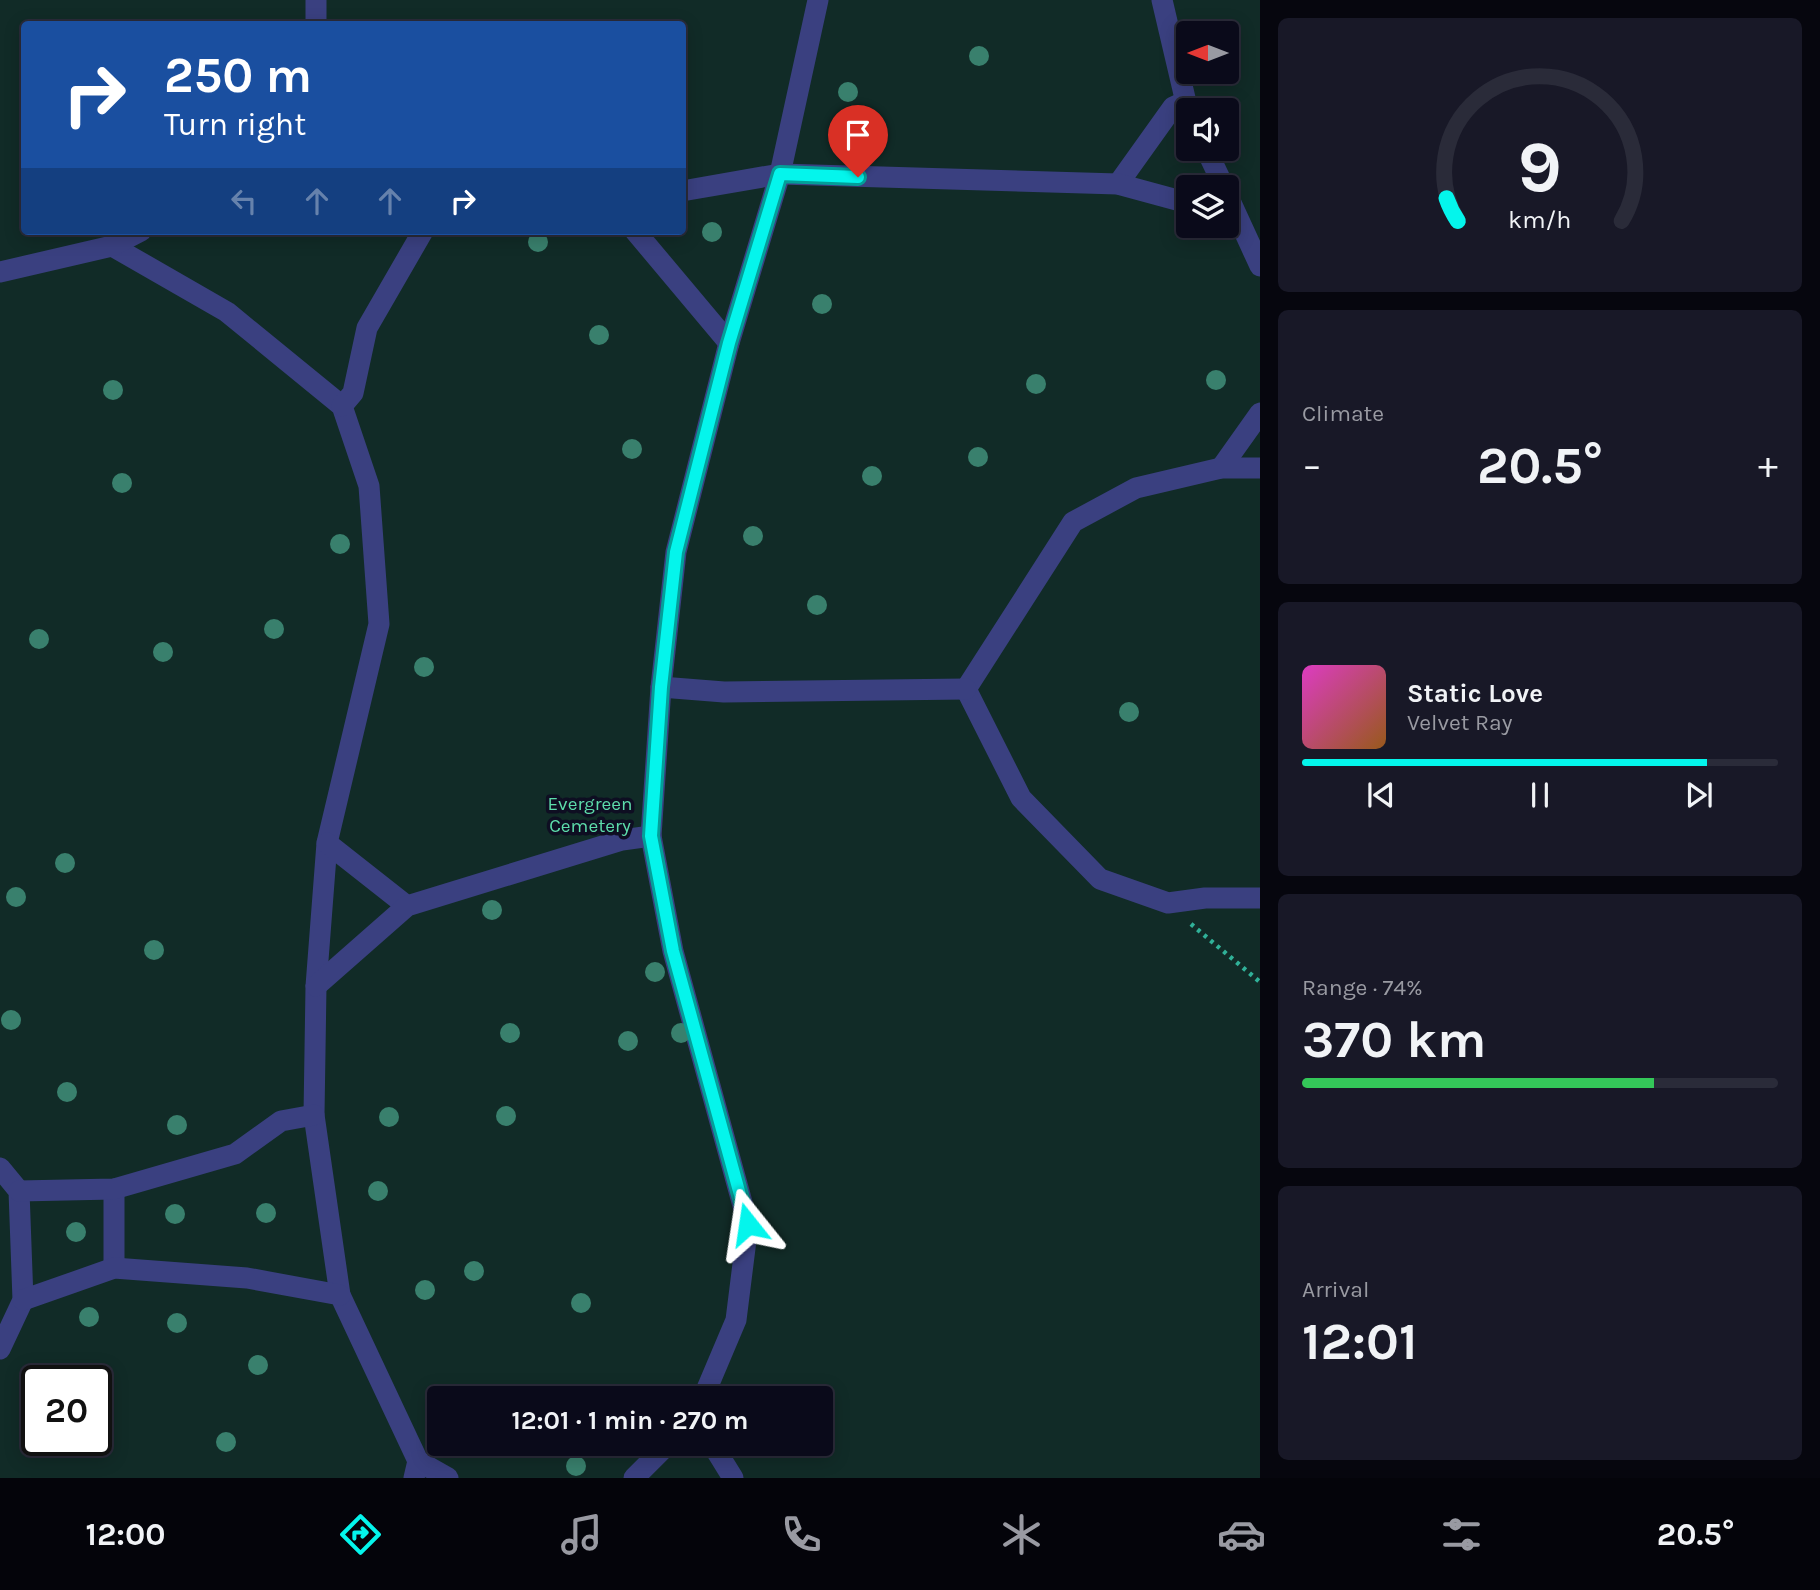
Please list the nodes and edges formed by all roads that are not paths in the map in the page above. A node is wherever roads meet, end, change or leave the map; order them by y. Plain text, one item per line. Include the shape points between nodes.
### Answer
1 (316, 0) edge
2 (818, 0) edge
3 (1162, 0) edge
4 (316, 21) edge
5 (1184, 98) edge
6 (1176, 107) edge
7 (780, 174) junction
8 (1118, 184) junction
9 (686, 190) edge
10 (1176, 200) edge
11 (1239, 222) edge
12 (134, 235) edge
13 (421, 235) edge
14 (638, 235) edge
15 (112, 246) junction
16 (1260, 266) edge
17 (0, 272) edge
18 (729, 343) junction
19 (342, 406) junction
20 (1260, 413) edge
21 (1221, 468) junction
22 (1260, 468) edge
23 (661, 687) junction
24 (967, 689) junction
25 (651, 836) junction
26 (327, 843) junction
27 (1260, 898) edge
28 (407, 906) junction
29 (316, 986) junction
30 (314, 1115) junction
31 (0, 1168) edge
32 (114, 1189) junction
33 (19, 1191) junction
34 (114, 1268) junction
35 (340, 1295) junction
36 (23, 1300) junction
37 (0, 1349) edge
38 (708, 1386) edge
39 (656, 1456) edge
40 (719, 1456) edge
41 (416, 1470) edge
42 (447, 1478) edge
43 (634, 1478) edge
44 (733, 1478) edge

1 - 4 lane
2 - 7 lane
3 - 5 lane
6 - 8 lane
7 - 8 lane
7 - 9 lane
7 - 18 lane
8 - 10 lane
11 - 16 lane
12 - 15 lane
13 - 19 lane via 367,328 353,393
14 - 18 lane
15 - 17 lane
15 - 19 lane via 227,313
18 - 23 lane via 676,552
19 - 26 lane via 369,486 379,624
20 - 21 lane
21 - 22 lane
21 - 24 lane via 1136,488 1073,522
23 - 24 lane via 724,692
23 - 25 lane
24 - 27 lane via 1021,798 1100,879 1168,903
25 - 28 lane via 622,840
25 - 38 lane via 673,951 748,1224 736,1320
26 - 28 lane
26 - 29 lane
28 - 29 lane
29 - 30 lane
30 - 32 lane via 281,1121 235,1154
30 - 35 lane
31 - 33 lane
32 - 33 lane
32 - 34 lane
33 - 36 lane
34 - 35 lane via 247,1278
34 - 36 lane
35 - 41 lane
36 - 37 lane
39 - 43 lane
40 - 44 lane
41 - 42 lane

